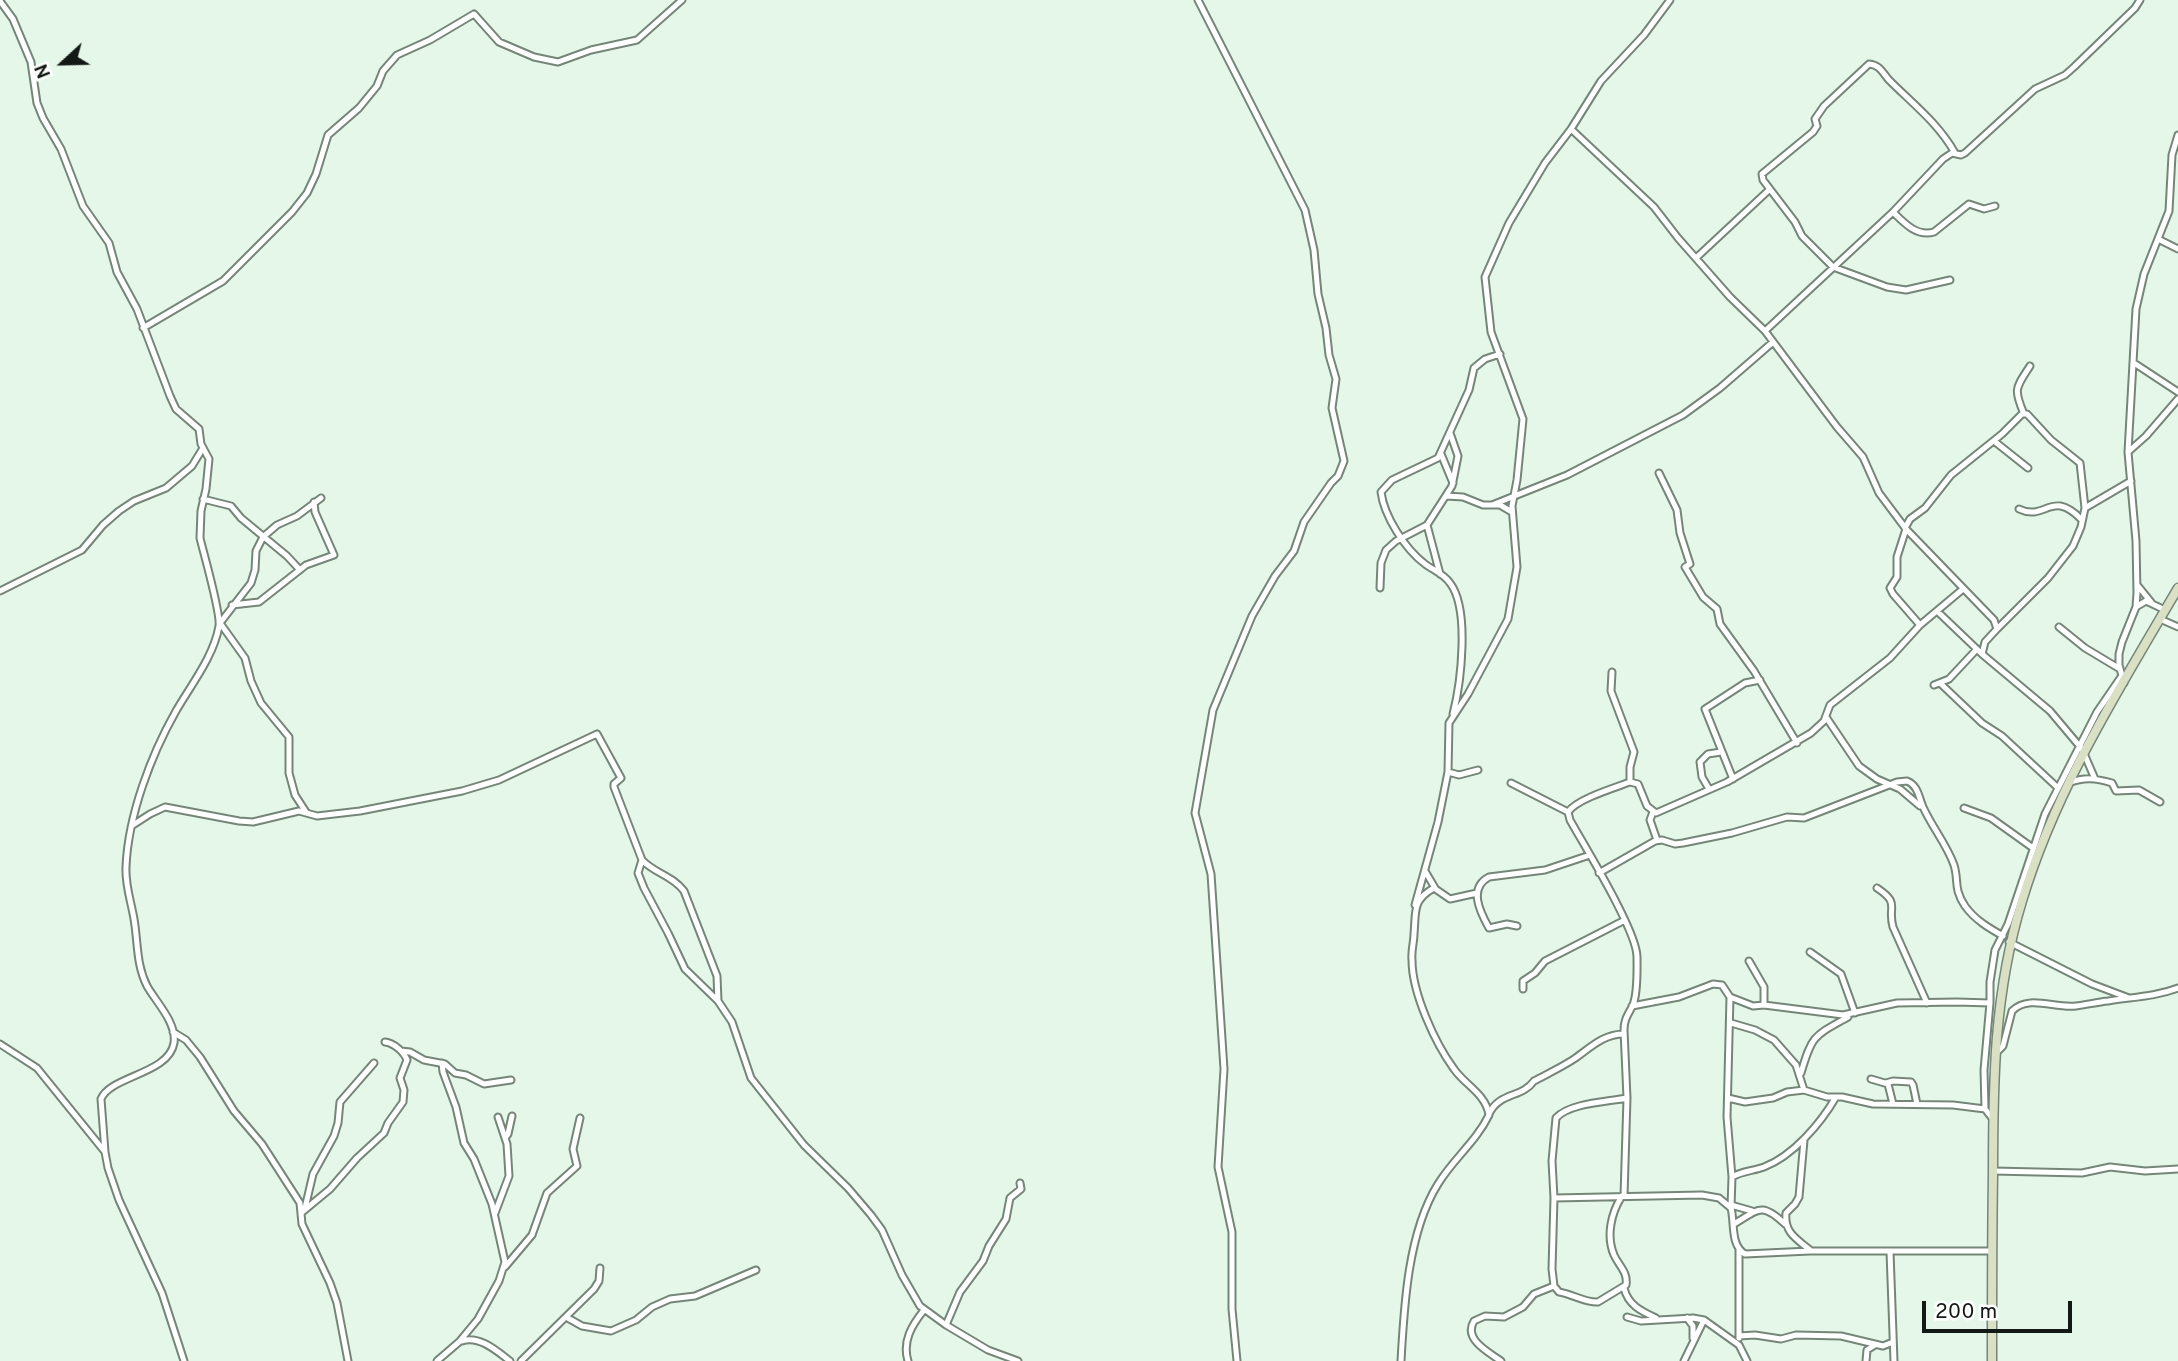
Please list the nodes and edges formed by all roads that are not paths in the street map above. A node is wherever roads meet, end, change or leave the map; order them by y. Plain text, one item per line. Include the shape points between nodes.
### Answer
1 (682, 0) edge
2 (1198, 0) edge
3 (1670, 0) edge
4 (2140, 0) edge
5 (0, 1) edge
6 (1571, 129) junction
7 (2178, 135) edge
8 (1955, 153) junction
9 (2175, 166) edge
10 (1770, 189) junction
11 (1996, 206) dead end
12 (1893, 212) junction
13 (2158, 239) junction
14 (2178, 249) edge
15 (1696, 257) junction
16 (1833, 267) junction
17 (1950, 280) dead end
18 (142, 328) junction
19 (1765, 331) junction
20 (1773, 342) junction
21 (1500, 354) junction
22 (2134, 363) junction
23 (2030, 366) dead end
24 (2178, 392) edge
25 (2178, 399) edge
26 (2024, 414) junction
27 (1450, 433) junction
28 (1994, 440) junction
29 (203, 448) junction
30 (2128, 452) junction
31 (1441, 454) junction
32 (2028, 468) dead end
33 (1659, 473) dead end
34 (2131, 481) junction
35 (1453, 482) junction
36 (1446, 496) junction
37 (1514, 496) junction
38 (321, 498) dead end
39 (203, 499) junction
40 (314, 502) junction
41 (1492, 505) junction
42 (2085, 508) junction
43 (2020, 509) dead end
44 (1512, 512) junction
45 (2082, 520) junction
46 (1427, 525) junction
47 (1906, 529) junction
48 (263, 537) junction
49 (1402, 537) junction
50 (1902, 541) junction
51 (1918, 543) junction
52 (300, 570) junction
53 (1440, 574) junction
54 (2137, 583) junction
55 (1380, 587) dead end
56 (2178, 588) edge
57 (1963, 589) junction
58 (0, 591) edge
59 (2151, 602) junction
60 (232, 605) junction
61 (2136, 607) junction
62 (1937, 611) junction
63 (2162, 615) junction
64 (220, 623) junction
65 (1920, 625) junction
66 (2059, 627) dead end
67 (2178, 627) edge
68 (1997, 629) junction
69 (1979, 652) junction
70 (2120, 670) junction
71 (1612, 672) dead end
72 (1760, 680) junction
73 (2122, 680) junction
74 (1941, 684) junction
75 (1934, 685) dead end
76 (1453, 714) junction
77 (1826, 717) junction
78 (1797, 743) junction
79 (2082, 750) junction
80 (1721, 752) junction
81 (1478, 770) dead end
82 (1448, 772) junction
83 (1732, 779) junction
84 (2095, 779) junction
85 (1630, 782) junction
86 (1511, 783) dead end
87 (2068, 783) junction
88 (1892, 784) junction
89 (2057, 787) junction
90 (1709, 789) junction
91 (295, 795) junction
92 (2160, 802) dead end
93 (1964, 808) dead end
94 (1924, 810) junction
95 (1568, 812) junction
96 (1653, 812) junction
97 (290, 813) junction
98 (306, 813) junction
99 (133, 825) junction
100 (1657, 841) junction
101 (2033, 848) junction
102 (1590, 855) junction
103 (642, 860) junction
104 (1425, 871) junction
105 (1599, 873) junction
106 (1436, 888) junction
107 (1877, 888) dead end
108 (1477, 893) junction
109 (1415, 905) junction
110 (1625, 920) junction
111 (1517, 926) dead end
112 (2003, 938) junction
113 (2012, 943) junction
114 (1810, 953) dead end
115 (1749, 961) dead end
116 (2178, 988) edge
117 (1523, 989) dead end
118 (1730, 997) junction
119 (2132, 999) junction
120 (718, 1001) junction
121 (1927, 1003) junction
122 (1976, 1003) junction
123 (1990, 1003) junction
124 (1764, 1005) junction
125 (1632, 1006) junction
126 (1854, 1013) junction
127 (1989, 1016) junction
128 (1731, 1023) junction
129 (173, 1032) junction
130 (1624, 1034) junction
131 (385, 1042) dead end
132 (0, 1044) edge
133 (401, 1051) junction
134 (1995, 1054) junction
135 (374, 1063) dead end
136 (442, 1063) junction
137 (1800, 1074) junction
138 (1871, 1079) dead end
139 (511, 1080) dead end
140 (1886, 1083) junction
141 (1804, 1090) junction
142 (1836, 1097) junction
143 (1627, 1098) junction
144 (1728, 1098) junction
145 (1893, 1104) junction
146 (1917, 1105) junction
147 (1985, 1109) junction
148 (1489, 1115) junction
149 (512, 1116) dead end
150 (498, 1117) dead end
151 (580, 1118) dead end
152 (1992, 1118) junction
153 (505, 1138) junction
154 (1804, 1140) junction
155 (105, 1152) junction
156 (2178, 1168) edge
157 (1993, 1171) junction
158 (1732, 1177) junction
159 (1020, 1183) dead end
160 (1623, 1196) junction
161 (1602, 1197) junction
162 (1554, 1198) junction
163 (1731, 1206) junction
164 (303, 1210) junction
165 (1613, 1210) junction
166 (1752, 1211) junction
167 (494, 1216) junction
168 (1734, 1224) junction
169 (1785, 1224) junction
170 (1739, 1250) junction
171 (1810, 1251) junction
172 (1992, 1251) junction
173 (1890, 1252) junction
174 (505, 1267) junction
175 (600, 1268) dead end
176 (756, 1270) dead end
177 (1554, 1286) junction
178 (1625, 1288) junction
179 (924, 1310) junction
180 (566, 1317) junction
181 (1627, 1317) dead end
182 (1687, 1318) junction
183 (1658, 1319) junction
184 (1704, 1320) junction
185 (946, 1325) junction
186 (1739, 1336) junction
187 (1693, 1341) junction
188 (459, 1342) junction
189 (1893, 1342) junction
190 (1739, 1345) junction
191 (1875, 1345) junction
192 (184, 1361) edge
193 (348, 1361) edge
194 (437, 1361) edge
195 (510, 1361) edge
196 (521, 1361) edge
197 (908, 1361) edge
198 (1018, 1361) edge
199 (1237, 1361) edge
200 (1401, 1361) edge
201 (1501, 1361) edge
202 (1684, 1361) edge
203 (1747, 1361) edge
204 (1866, 1361) edge
205 (1894, 1361) edge
206 (1992, 1361) edge

1 - 18 street via 637,40 558,62 499,42 474,14 397,55 359,108 328,135 316,174 292,212 223,281
2 - 199 street via 1305,210 1336,379 1332,408 1344,461 1252,616 1213,710 1195,813 1211,874 1224,1069 1218,1167 1232,1232
3 - 6 street via 1601,81
4 - 8 street via 2065,75 2037,87 1965,153
5 - 18 street via 31,62 43,118 61,149 83,206 110,243 117,272
6 - 15 street via 1654,207
6 - 21 street via 1522,198 1485,277 1490,327
7 - 9 street
8 - 10 street via 1935,124 1881,68 1868,64 1815,118 1813,132 1763,173
8 - 12 street via 1939,162
9 - 13 street via 2169,211
10 - 15 street
10 - 16 street via 1801,236
11 - 12 street via 1984,209 1969,204 1928,233 1907,226
12 - 16 street
13 - 14 street
13 - 22 street via 2136,309
15 - 19 street
16 - 17 street via 1906,290
16 - 19 street
18 - 29 street via 176,409 198,427
19 - 20 street
20 - 37 street via 1683,415 1599,460
20 - 47 street via 1863,457 1879,493
21 - 27 street via 1474,368
21 - 37 street via 1523,419
22 - 24 street
22 - 30 street
23 - 26 street via 2017,389
25 - 30 street
26 - 28 street
26 - 42 street via 2080,463
27 - 31 street
27 - 35 street via 1458,456
28 - 32 street
28 - 47 street via 1951,475
29 - 39 street via 209,459
29 - 58 street via 192,466 166,488 119,510 82,550
30 - 34 street
31 - 35 street
31 - 49 street via 1392,480 1381,492 1385,512
33 - 72 street via 1677,510 1690,564 1685,567
34 - 42 street
34 - 54 street
35 - 36 street
36 - 41 street
36 - 46 street
37 - 41 street
37 - 44 street
38 - 40 street
39 - 48 street via 231,506
39 - 64 street via 200,538
40 - 48 street
40 - 52 street via 334,553
41 - 44 street
42 - 45 street
43 - 45 street via 2032,513 2060,505
44 - 76 street via 1517,568 1508,619
45 - 68 street via 2068,554
46 - 49 street
46 - 53 street
47 - 50 street
47 - 51 street
48 - 52 street
48 - 60 street via 251,583
49 - 53 street
49 - 55 street via 1383,556
50 - 51 street
50 - 65 street via 1891,590
51 - 57 street
52 - 60 street via 259,602
53 - 76 street via 1458,597 1462,634
54 - 59 street
54 - 61 street
56 - 63 main road
57 - 62 street
57 - 68 street via 1994,620
59 - 61 street
59 - 63 street
60 - 64 street
61 - 70 street via 2122,642
62 - 65 street
62 - 69 street
63 - 67 street
63 - 73 main road
64 - 91 street via 245,658 261,703 289,737 288,767
64 - 99 street via 211,649 148,767
65 - 77 street via 1890,658 1830,705
66 - 70 street
68 - 69 street
69 - 74 street
69 - 79 street via 2050,711
70 - 73 street
71 - 85 street via 1611,691 1634,752
72 - 78 street
72 - 80 street via 1745,683 1706,708
73 - 79 main road
74 - 75 street
74 - 89 street
76 - 82 street
77 - 78 street
77 - 88 street via 1859,766
78 - 83 street
79 - 84 street
79 - 87 main road
79 - 89 street
80 - 83 street
80 - 90 street via 1707,754 1700,762
81 - 82 street
82 - 104 street
83 - 90 street
84 - 87 street
84 - 92 street via 2112,783 2116,791 2139,790
85 - 95 street
85 - 96 street via 1638,784
86 - 95 street
87 - 113 main road via 2035,863
88 - 94 street
88 - 94 street via 1912,783
88 - 100 street via 1804,818 1787,817 1683,843
89 - 101 street
90 - 96 street
91 - 97 street
91 - 98 street
93 - 101 street via 1992,818
94 - 112 street via 1952,861 1966,908
95 - 102 street
96 - 100 street via 1650,820
97 - 98 street
97 - 99 street via 239,821 165,807
98 - 103 street via 360,811 481,786 597,734 621,778 614,787
99 - 129 street via 126,881 138,958
100 - 105 street
101 - 112 street
102 - 105 street
102 - 108 street via 1545,870 1489,877 1478,885
103 - 120 street via 639,878 679,960
103 - 120 street via 684,891 717,976
104 - 106 street
104 - 109 street
105 - 110 street
106 - 108 street via 1450,899
106 - 109 street
107 - 121 street via 1891,899 1893,927
108 - 111 street via 1489,928
109 - 148 street via 1411,961 1418,994 1446,1056 1486,1103
110 - 117 street via 1545,961 1523,981
110 - 125 street via 1637,951
112 - 113 street
112 - 123 street via 1995,950
113 - 119 street via 2092,985
113 - 134 main road
114 - 126 street via 1841,974
115 - 124 street via 1764,987
116 - 119 street
118 - 124 street
118 - 125 street via 1722,985 1713,984 1679,997
118 - 128 street
119 - 134 street via 2072,1006 2023,1004 2012,1012 2003,1046
120 - 179 street via 736,1030 751,1078 804,1145 871,1215
121 - 122 street
121 - 126 street via 1888,1004
122 - 123 street
122 - 127 street
123 - 127 street
124 - 126 street via 1827,1015
125 - 130 street via 1624,1021
126 - 137 street via 1814,1038
127 - 147 street
128 - 137 street via 1774,1040
128 - 144 street
129 - 155 street via 173,1047 164,1058 102,1096
129 - 164 street via 200,1057
130 - 143 street
130 - 148 street via 1607,1037 1530,1087 1494,1104
131 - 133 street
132 - 155 street via 37,1068
133 - 136 street
133 - 164 street via 407,1060 400,1078 404,1096 384,1133
134 - 152 main road
135 - 164 street via 340,1102 334,1136 313,1174
136 - 139 street via 484,1084
136 - 167 street via 460,1133
137 - 141 street
138 - 140 street
140 - 145 street
140 - 146 street via 1911,1082
141 - 142 street
141 - 144 street via 1745,1102
142 - 145 street
142 - 154 street
143 - 160 street
143 - 162 street via 1563,1110 1556,1118
144 - 158 street
145 - 146 street
146 - 147 street
147 - 152 street
148 - 200 street via 1439,1182 1427,1209 1406,1297
149 - 153 street
150 - 153 street
151 - 174 street via 573,1149 577,1166 547,1193 532,1235
152 - 157 main road
153 - 167 street via 508,1183
154 - 158 street via 1770,1164
154 - 169 street via 1799,1197 1786,1213
155 - 192 street via 119,1200 162,1293
156 - 157 street
157 - 172 main road
158 - 163 street
159 - 185 street via 1021,1189 1010,1198 1004,1223 960,1292
160 - 161 street
160 - 163 street via 1702,1195
160 - 165 street
161 - 162 street
161 - 165 street
162 - 177 street
163 - 166 street
163 - 168 street
164 - 193 street via 302,1224 337,1303
165 - 178 street via 1610,1240 1626,1274
166 - 168 street
166 - 169 street via 1770,1211
167 - 174 street
168 - 170 street
169 - 171 street
170 - 171 street via 1762,1255
170 - 186 street
171 - 173 street
172 - 173 street
172 - 206 main road
173 - 189 street
174 - 188 street via 478,1319
175 - 180 street via 597,1285
176 - 180 street via 695,1296 670,1299 611,1331 582,1326
177 - 178 street via 1592,1303
177 - 201 street via 1534,1294 1523,1307 1504,1317 1485,1316 1474,1321 1474,1340
178 - 183 street via 1635,1307
179 - 185 street
179 - 197 street via 907,1339
180 - 196 street
181 - 183 street
182 - 183 street
182 - 184 street
182 - 187 street via 1693,1326
184 - 187 street
184 - 190 street
185 - 198 street via 988,1350
186 - 190 street
186 - 191 street via 1841,1336
187 - 202 street
188 - 194 street
188 - 195 street via 477,1340
189 - 191 street
189 - 205 street
190 - 203 street
191 - 204 street via 1867,1350

